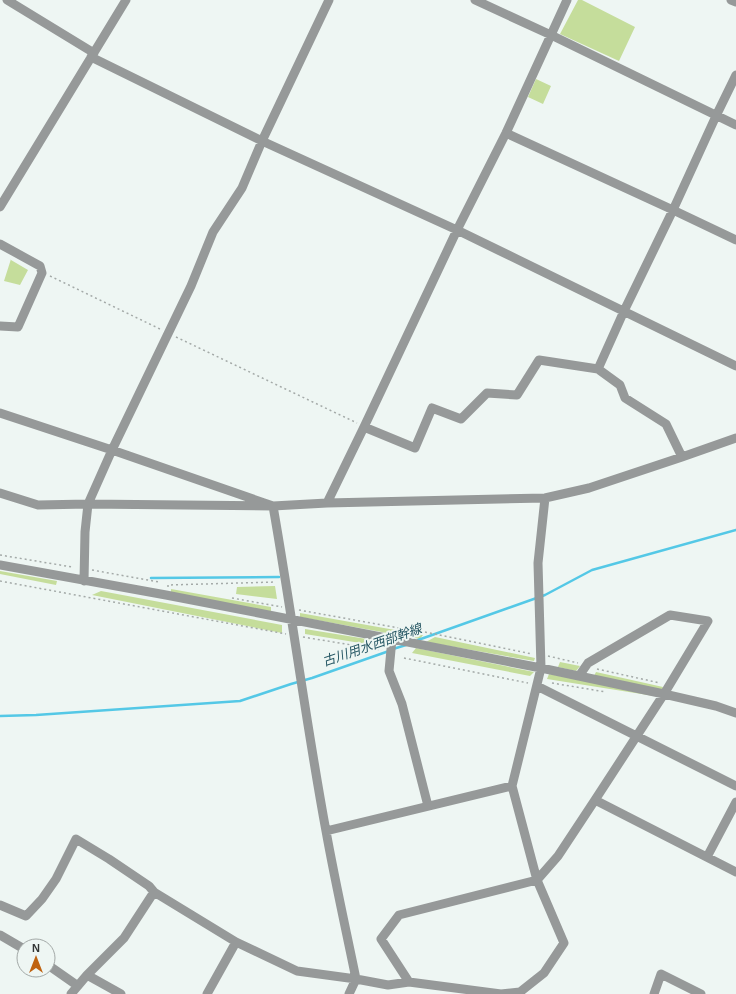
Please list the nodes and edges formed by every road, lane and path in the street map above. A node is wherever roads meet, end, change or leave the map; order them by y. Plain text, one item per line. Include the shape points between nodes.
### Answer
1 (7, 0) edge
2 (126, 0) edge
3 (329, 0) edge
4 (475, 0) edge
5 (568, 0) edge
6 (732, 0) edge
7 (736, 2) edge
8 (550, 36) junction
9 (93, 55) junction
10 (736, 75) edge
11 (716, 116) junction
12 (736, 126) edge
13 (506, 133) junction
14 (262, 140) junction
15 (0, 207) edge
16 (673, 210) junction
17 (456, 230) junction
18 (736, 240) edge
19 (0, 244) edge
20 (42, 273) junction
21 (624, 312) junction
22 (0, 326) edge
23 (169, 334) junction
24 (736, 366) edge
25 (598, 369) junction
26 (0, 413) edge
27 (364, 427) junction
28 (736, 438) edge
29 (112, 450) junction
30 (682, 458) junction
31 (0, 493) edge
32 (545, 498) junction
33 (327, 503) junction
34 (88, 504) junction
35 (273, 506) junction
36 (0, 555) edge
37 (0, 565) edge
38 (72, 567) dead end
39 (89, 569) dead end
40 (0, 581) edge
41 (84, 581) junction
42 (159, 582) dead end
43 (286, 582) junction
44 (171, 587) dead end
45 (179, 588) dead end
46 (166, 595) junction
47 (230, 598) dead end
48 (289, 609) junction
49 (291, 620) junction
50 (422, 632) dead end
51 (425, 632) dead end
52 (293, 635) junction
53 (392, 639) junction
54 (384, 650) dead end
55 (538, 655) dead end
56 (546, 656) dead end
57 (404, 658) dead end
58 (582, 664) dead end
59 (541, 668) junction
60 (593, 668) dead end
61 (579, 676) junction
62 (553, 683) dead end
63 (664, 684) dead end
64 (532, 685) junction
65 (607, 692) dead end
66 (664, 694) junction
67 (736, 713) edge
68 (636, 736) junction
69 (512, 786) junction
70 (736, 786) edge
71 (594, 800) junction
72 (736, 802) edge
73 (428, 806) junction
74 (326, 831) junction
75 (707, 858) junction
76 (736, 872) edge
77 (537, 880) junction
78 (154, 892) junction
79 (0, 905) edge
80 (0, 935) edge
81 (236, 942) junction
82 (16, 944) edge
83 (56, 971) edge
84 (87, 975) junction
85 (356, 979) junction
86 (409, 982) junction
87 (78, 986) junction
88 (521, 993) edge
89 (72, 994) edge
90 (121, 994) edge
91 (207, 994) edge
92 (349, 994) edge
93 (501, 994) edge
94 (654, 994) edge
95 (700, 994) edge

1 - 9 street
2 - 9 street
3 - 14 street
4 - 8 street
5 - 8 street
6 - 7 street
8 - 11 street
8 - 13 street
9 - 14 street
9 - 15 street
10 - 11 street
11 - 12 street
11 - 16 street
13 - 16 street
13 - 17 street
14 - 17 street
14 - 23 street via 242,188 213,232
16 - 18 street
16 - 21 street
17 - 21 street
17 - 27 street
19 - 20 street via 40,266
20 - 22 street via 18,327
20 - 23 path
21 - 24 street
21 - 25 street
23 - 27 path
23 - 29 street
25 - 27 street via 539,360 517,395 487,393 460,419 432,408 415,448
25 - 30 street via 620,385 625,398 666,424
26 - 29 street
27 - 33 street
28 - 30 street
29 - 34 street
29 - 35 street
30 - 32 street via 589,488
31 - 34 street via 38,505
32 - 33 street
32 - 59 street via 538,563
33 - 35 street
34 - 35 street
34 - 41 street
35 - 43 street
36 - 38 path
37 - 41 street
39 - 42 path
40 - 52 path
41 - 46 street
43 - 46 path via 168,585
43 - 48 street
44 - 45 path
46 - 49 street
47 - 48 path
48 - 49 street
48 - 50 path
49 - 52 street
49 - 53 street
51 - 55 path
52 - 54 path
52 - 74 street
53 - 59 street
53 - 73 street via 389,671 402,704
56 - 58 path
57 - 64 path
59 - 61 street
59 - 64 street
60 - 63 path
61 - 66 street
61 - 66 street via 588,663 670,615 708,621
62 - 65 path
64 - 68 street
64 - 69 street
66 - 67 street
66 - 68 street
68 - 70 street
68 - 71 street
69 - 73 street
69 - 77 street
71 - 75 street
71 - 77 street via 558,856
72 - 75 street
73 - 74 street
74 - 85 street
75 - 76 street
77 - 86 street via 399,916 381,939
77 - 88 street via 564,943 544,974
78 - 79 street via 149,886 76,839 56,879 26,916
78 - 81 street
78 - 84 street via 124,938
80 - 82 street
81 - 85 street via 297,972
81 - 91 street
83 - 87 street
84 - 87 street
84 - 90 street
85 - 86 street via 388,985
85 - 92 street
86 - 93 street
87 - 89 street
88 - 93 street
94 - 95 street via 661,974

